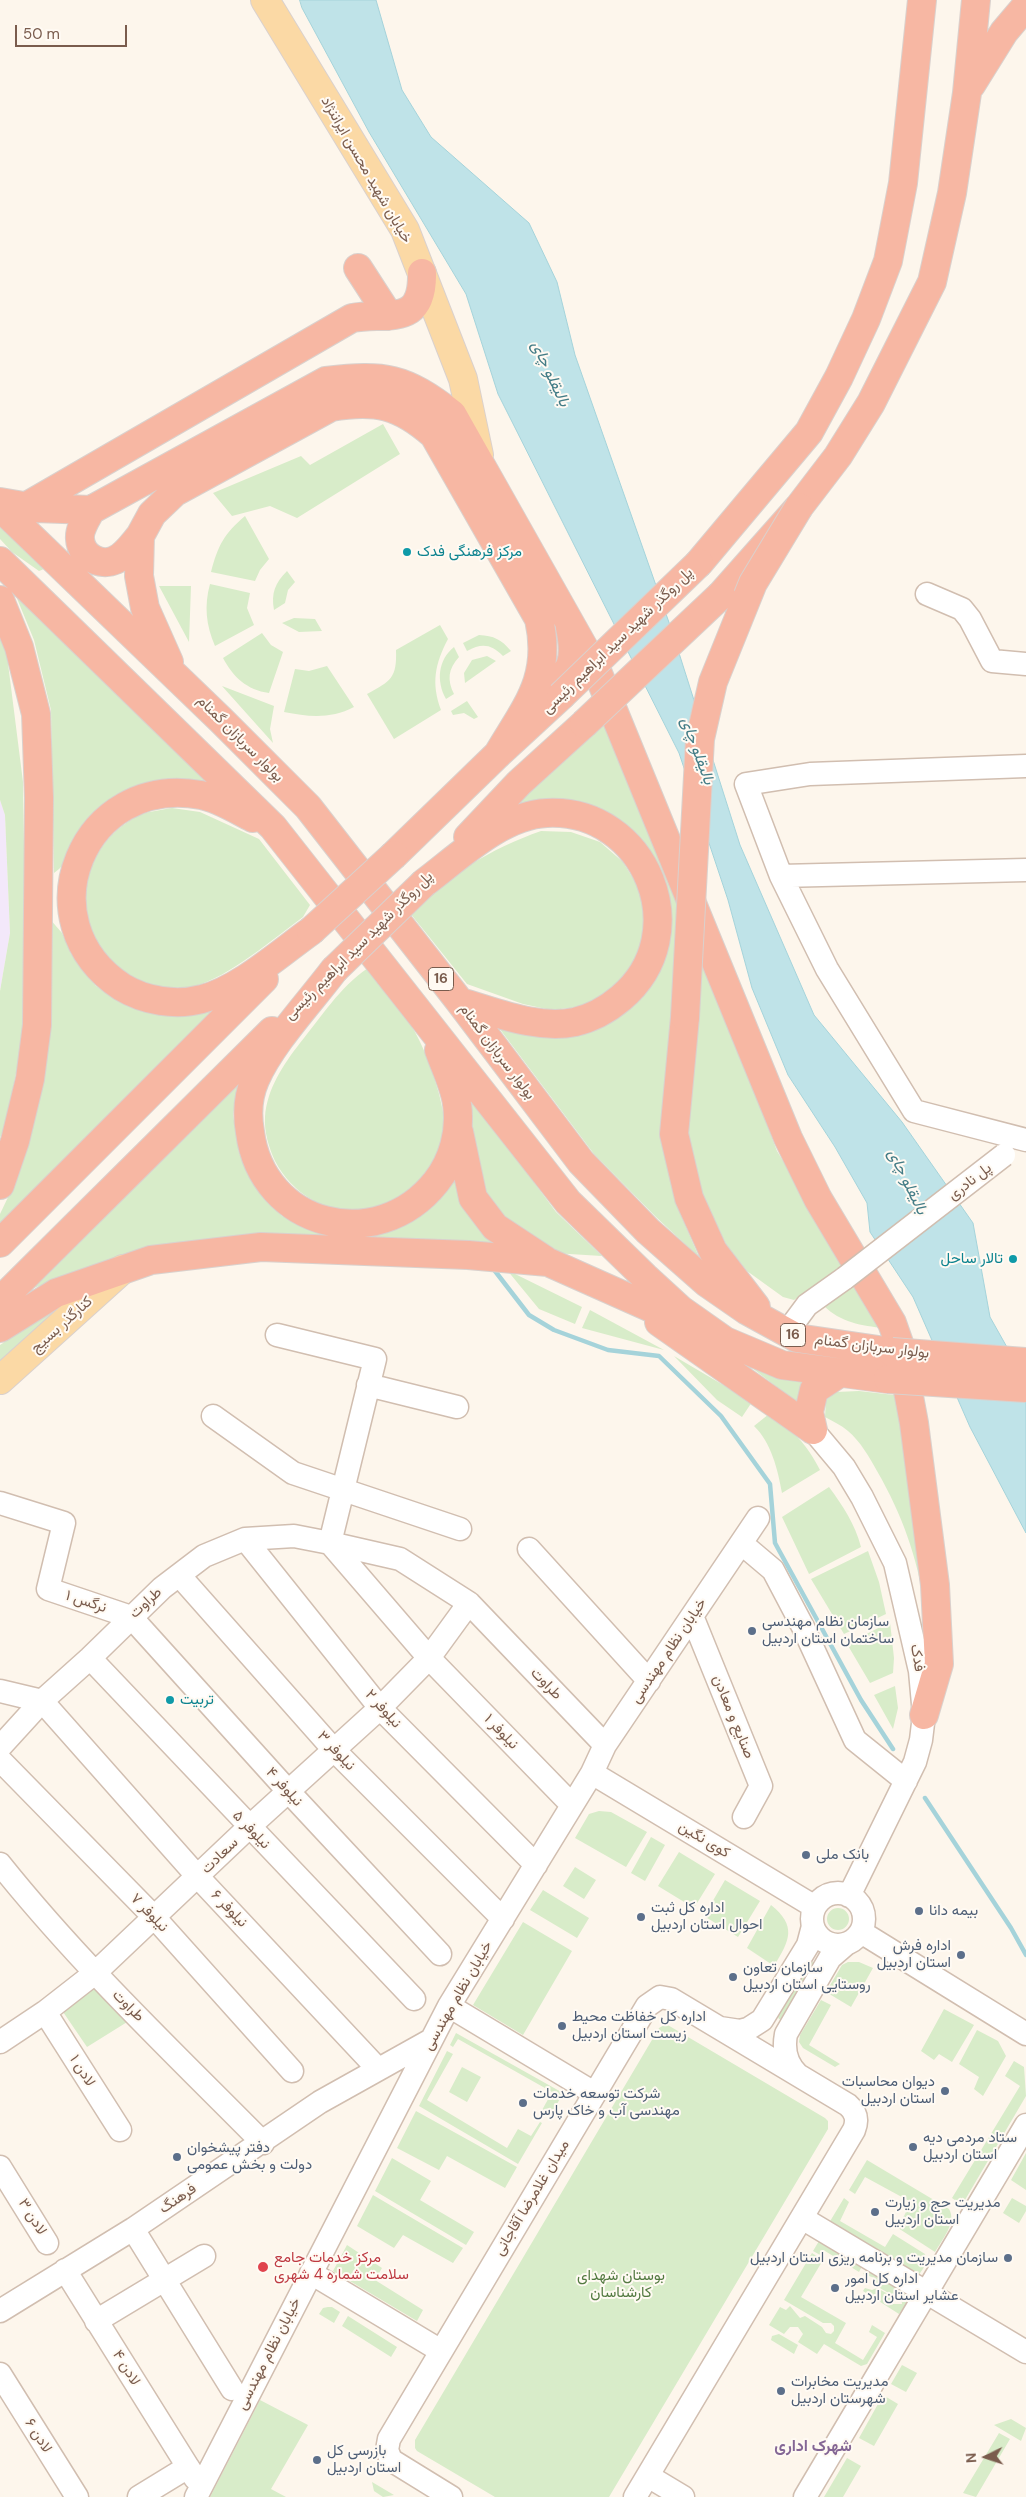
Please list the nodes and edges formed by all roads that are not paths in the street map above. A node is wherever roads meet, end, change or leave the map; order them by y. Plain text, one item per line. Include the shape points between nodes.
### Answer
1 (265, 0) edge
2 (922, 0) edge
3 (976, 0) edge
4 (1026, 6) edge
5 (967, 93) junction
6 (358, 268) dead end
7 (422, 273) junction
8 (389, 316) junction
9 (232, 387) junction
10 (251, 422) junction
11 (480, 464) junction
12 (0, 502) edge
13 (27, 506) junction
14 (0, 507) edge
15 (799, 507) junction
16 (91, 510) junction
17 (140, 536) junction
18 (0, 560) edge
19 (927, 594) dead end
20 (0, 600) edge
21 (569, 621) junction
22 (1026, 664) edge
23 (174, 674) junction
24 (498, 754) junction
25 (1026, 766) edge
26 (273, 827) junction
27 (1026, 870) edge
28 (781, 876) junction
29 (364, 880) junction
30 (424, 883) junction
31 (311, 932) junction
32 (334, 970) junction
33 (460, 1002) junction
34 (430, 1025) junction
35 (457, 1123) junction
36 (1026, 1140) edge
37 (1026, 1146) edge
38 (0, 1185) edge
39 (0, 1243) edge
40 (548, 1262) junction
41 (123, 1269) junction
42 (619, 1295) junction
43 (0, 1301) edge
44 (777, 1327) junction
45 (0, 1328) edge
46 (278, 1335) dead end
47 (725, 1341) junction
48 (1026, 1362) edge
49 (838, 1374) junction
50 (0, 1380) edge
51 (368, 1385) junction
52 (1026, 1388) edge
53 (457, 1407) dead end
54 (213, 1416) dead end
55 (813, 1430) junction
56 (343, 1490) junction
57 (0, 1503) edge
58 (758, 1518) dead end
59 (460, 1529) dead end
60 (245, 1538) junction
61 (330, 1543) junction
62 (741, 1543) junction
63 (529, 1549) dead end
64 (179, 1575) junction
65 (469, 1603) junction
66 (692, 1616) junction
67 (131, 1617) junction
68 (90, 1658) junction
69 (429, 1658) junction
70 (649, 1680) junction
71 (0, 1691) edge
72 (42, 1701) junction
73 (380, 1708) junction
74 (924, 1715) junction
75 (605, 1745) junction
76 (0, 1746) edge
77 (334, 1750) junction
78 (0, 1760) edge
79 (592, 1773) junction
80 (906, 1780) junction
81 (288, 1792) junction
82 (572, 1805) junction
83 (744, 1817) dead end
84 (249, 1828) junction
85 (0, 1864) edge
86 (536, 1865) junction
87 (198, 1877) junction
88 (849, 1896) junction
89 (814, 1916) junction
90 (154, 1917) junction
91 (503, 1919) junction
92 (853, 1938) junction
93 (440, 1954) dead end
94 (95, 1973) junction
95 (414, 1999) dead end
96 (449, 2006) junction
97 (45, 2012) junction
98 (768, 2013) junction
99 (716, 2026) junction
100 (790, 2026) junction
101 (1026, 2034) edge
102 (431, 2040) junction
103 (0, 2042) edge
104 (378, 2069) junction
105 (292, 2070) dead end
106 (803, 2079) junction
107 (594, 2093) junction
108 (1026, 2125) edge
109 (120, 2130) dead end
110 (263, 2143) junction
111 (0, 2167) edge
112 (802, 2218) junction
113 (133, 2229) junction
114 (47, 2243) dead end
115 (204, 2256) dead end
116 (65, 2270) junction
117 (311, 2273) junction
118 (165, 2280) junction
119 (926, 2292) junction
120 (0, 2311) edge
121 (96, 2320) junction
122 (441, 2351) junction
123 (1026, 2352) edge
124 (0, 2374) edge
125 (232, 2389) dead end
126 (188, 2467) junction
127 (648, 2476) junction
128 (198, 2492) edge
129 (76, 2497) edge
130 (138, 2497) edge
131 (451, 2497) edge
132 (636, 2497) edge
133 (683, 2497) edge
134 (805, 2497) edge

1 - 7 main road, خیابان شهید محسن ایراننژاد via 405,230
2 - 24 highway, پل روگذر شهید سید ابراهیم رئیسی, bridge via 903,183 888,260 866,319 809,432 699,563
3 - 5 highway
4 - 5 highway via 1004,32
5 - 15 highway via 952,192 932,282 871,403 838,456
6 - 8 highway
7 - 8 highway via 422,292 416,304 406,312
7 - 11 main road, خیابان شهید محسن ایراننژاد via 462,378
8 - 9 highway via 352,318
9 - 10 highway
9 - 13 highway
10 - 11 highway via 326,381 356,377 386,379 406,384 429,396 452,414
10 - 16 highway
11 - 21 highway
12 - 13 highway
13 - 16 highway
14 - 23 highway, بولوار سربازان گمنام
15 - 30 highway, پل روگذر شهید سید ابراهیم رئیسی, bridge via 721,595 520,783
15 - 44 highway, bridge via 753,584 714,682 700,739 685,1017 674,1134 689,1198 713,1251
16 - 17 highway via 80,539 82,548 93,560 115,560
17 - 23 highway via 139,576 145,608
17 - 24 highway via 152,514 175,492 331,407 353,403 392,407 422,424 434,435 539,619 544,643 543,665 532,697
18 - 26 highway, بولوار سربازان گمنام
19 - 22 street via 962,609 992,661
20 - 38 highway via 19,647 36,714 39,798 37,1025 28,1088
21 - 29 highway via 574,656 569,670 541,700 498,725 486,749 365,866
21 - 74 highway via 597,672 788,1138 818,1199 883,1305 899,1343 923,1486 936,1608 939,1664
23 - 29 highway, بولوار سربازان گمنام / 16 via 308,807
24 - 31 highway, پل روگذر شهید سید ابراهیم رئیسی, bridge
25 - 28 street via 810,774 746,784
26 - 31 highway via 203,795 169,791 135,799 106,818 84,845 72,878 72,914 83,947 104,975 134,994 168,1003 202,999 234,985
26 - 34 highway, بولوار سربازان گمنام
27 - 28 street
28 - 36 street via 828,969 914,1111
29 - 33 highway, بولوار سربازان گمنام / 16
30 - 32 highway, پل روگذر شهید سید ابراهیم رئیسی, bridge
30 - 33 highway via 513,821 547,813 582,817 614,832 639,856 654,888 659,923 652,957 634,987 607,1010 575,1022 540,1024
31 - 39 highway, پل روگذر شهید سید ابراهیم رئیسی
32 - 35 highway via 272,1051 255,1081 247,1115 252,1150 268,1182 293,1206 324,1221 359,1225 393,1217 423,1199 445,1171 457,1139
32 - 43 highway, پل روگذر شهید سید ابراهیم رئیسی
33 - 44 highway, بولوار سربازان گمنام / 16 via 581,1162 648,1231 707,1282
34 - 35 highway via 457,1104
34 - 47 highway, بولوار سربازان گمنام / 16 via 568,1202 681,1310
35 - 40 highway via 473,1198 495,1227
37 - 44 street, پل نادری, bridge via 1004,1155
40 - 41 highway via 468,1255 261,1246 151,1260
40 - 42 highway
41 - 45 highway via 56,1293
41 - 50 main road, کنارگذر بسیج
42 - 47 highway
42 - 55 highway via 714,1358
44 - 48 highway, بولوار سربازان گمنام / 16, bridge via 797,1338 892,1352
46 - 51 street via 375,1359
47 - 49 highway, بولوار سربازان گمنام / 16 via 782,1365
49 - 52 highway, بولوار سربازان گمنام / 16, bridge
49 - 55 highway via 814,1390 809,1412
51 - 53 street
51 - 56 street
54 - 56 street via 293,1473
55 - 74 street, فدک via 848,1474 895,1563 920,1671
56 - 59 street
56 - 61 street
57 - 67 street, نرگس ۱ via 64,1523 48,1589
58 - 62 street, خیابان نظام مهندسی
60 - 61 street, طراوت via 294,1536
60 - 64 street, طراوت via 204,1556
60 - 73 street, نیلوفر ۲
61 - 65 street, طراوت via 400,1559
61 - 69 street
62 - 66 street, خیابان نظام مهندسی
62 - 80 street via 773,1570 855,1740
63 - 70 street
64 - 67 street, طراوت
64 - 77 street, نیلوفر ۳
65 - 69 street, سعادت
65 - 75 street, طراوت
66 - 70 street, خیابان نظام مهندسی
66 - 83 street, صنایع و معادن via 760,1786
67 - 68 street, طراوت
67 - 81 street, نیلوفر ۴
68 - 72 street, طراوت
68 - 84 street, نیلوفر ۵
69 - 73 street, سعادت
69 - 82 street, نیلوفر ۱
70 - 75 street, خیابان نظام مهندسی
71 - 72 street
72 - 76 street, طراوت
72 - 87 street, نیلوفر ۶
73 - 77 street, سعادت
73 - 86 street, نیلوفر ۲
74 - 80 street, فدک via 915,1762
75 - 79 street, خیابان نظام مهندسی
77 - 81 street, سعادت
77 - 91 street, نیلوفر ۳
78 - 90 street, نیلوفر ۷
79 - 82 street, خیابان نظام مهندسی
79 - 89 street, کوی نگین
80 - 88 street, فدک
81 - 84 street, سعادت
81 - 93 street, نیلوفر ۴
82 - 86 street, خیابان نظام مهندسی
84 - 87 street, سعادت
84 - 95 street, نیلوفر ۵
85 - 94 street, طراوت
86 - 91 street, خیابان نظام مهندسی
87 - 90 street, سعادت
87 - 104 street, نیلوفر ۶
88 - 89 street via 832,1894 825,1897
88 - 92 street via 858,1902 864,1913
89 - 92 street via 819,1937 827,1943
89 - 98 street via 808,1945
90 - 94 street, سعادت
90 - 105 street, نیلوفر ۷
91 - 96 street, خیابان نظام مهندسی
92 - 100 street via 830,1958
92 - 101 street
94 - 97 street, سعادت
94 - 110 street, طراوت
96 - 102 street, خیابان نظام مهندسی
96 - 107 street
97 - 103 street, سعادت
97 - 109 street, لادن ۱
98 - 99 street via 756,2025 740,2031
98 - 100 street via 766,2023 772,2031 780,2033
99 - 106 street, میدان غلامرضا آقاجانی
99 - 107 street, میدان غلامرضا آقاجانی via 666,1997 655,1998 646,2006
100 - 106 street via 784,2042 785,2051 791,2067
102 - 104 street, فرهنگ
102 - 117 street, خیابان نظام مهندسی
104 - 110 street, فرهنگ via 320,2102
106 - 112 street, میدان غلامرضا آقاجانی via 848,2105 856,2119 854,2130
107 - 122 street, میدان غلامرضا آقاجانی
108 - 119 street
110 - 113 street, فرهنگ
111 - 114 street, لادن ۳
112 - 119 street
112 - 127 street, میدان غلامرضا آقاجانی
113 - 116 street, فرهنگ
113 - 118 street
115 - 118 street
116 - 120 street, فرهنگ
116 - 121 street, لادن ۴
117 - 122 street
117 - 128 street, خیابان نظام مهندسی
118 - 121 street
118 - 125 street
119 - 123 street
119 - 134 street
121 - 126 street, لادن ۴
122 - 131 street, میدان غلامرضا آقاجانی via 389,2439 387,2450 395,2463
124 - 129 street, لادن ۶
126 - 128 street, لادن ۴
126 - 130 street
127 - 132 street, میدان غلامرضا آقاجانی
127 - 133 street

